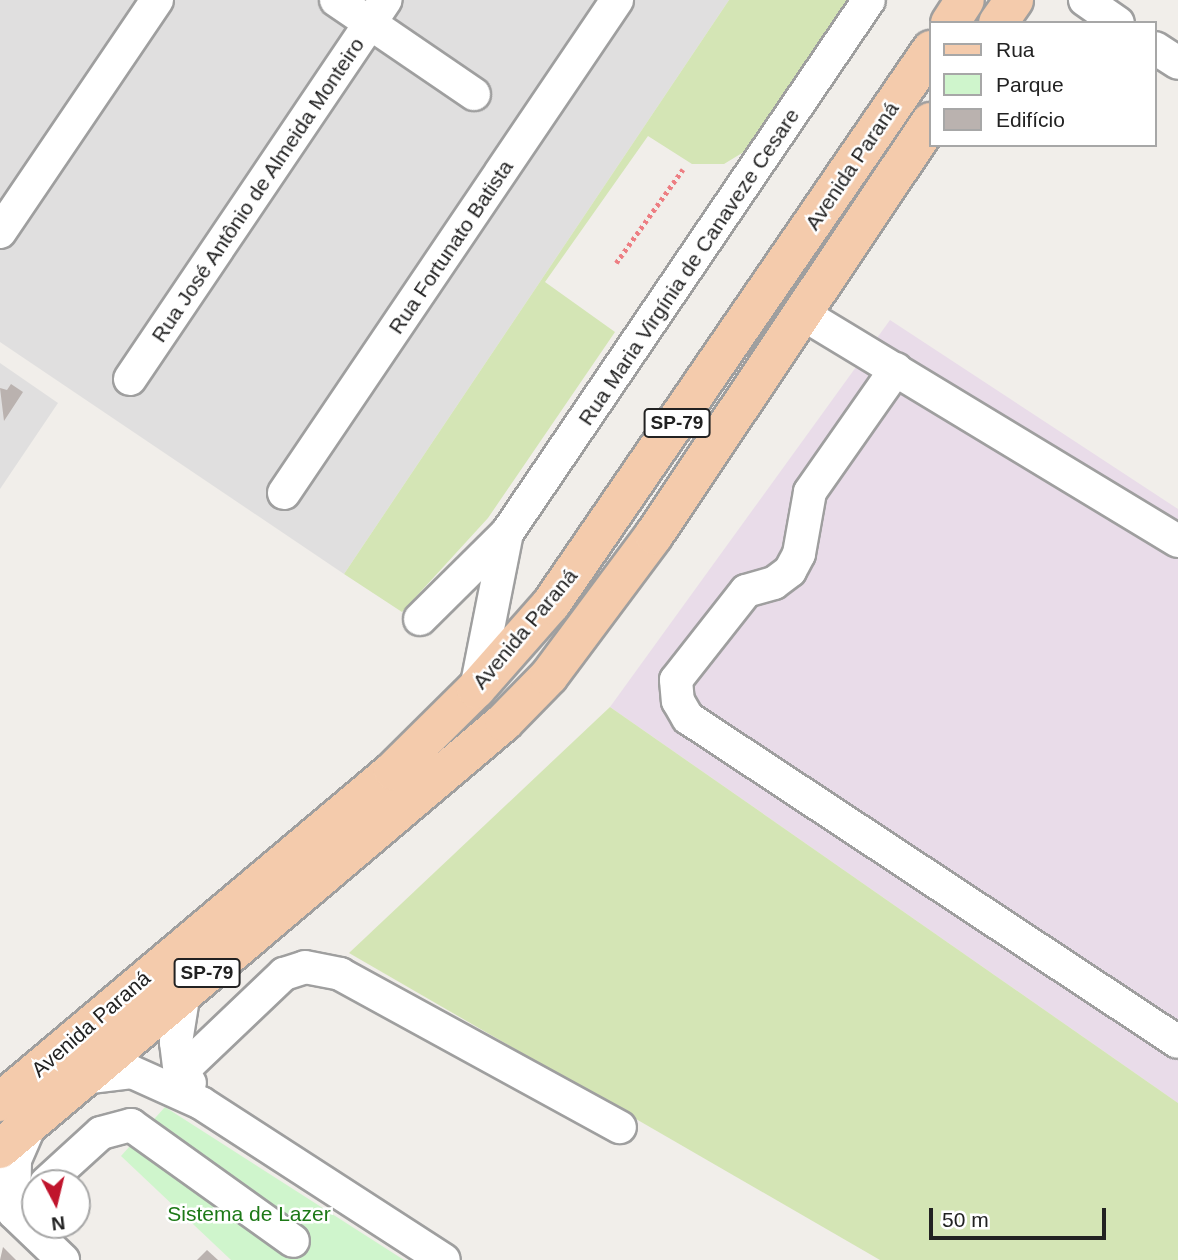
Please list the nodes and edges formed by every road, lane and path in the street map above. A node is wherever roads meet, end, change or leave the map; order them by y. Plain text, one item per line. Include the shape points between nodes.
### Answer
1 (157, 0) edge
2 (335, 0) edge
3 (617, 0) edge
4 (869, 0) edge
5 (965, 0) edge
6 (1014, 0) edge
7 (1085, 0) edge
8 (378, 12) edge
9 (951, 21) edge
10 (999, 21) edge
11 (1115, 21) edge
12 (1157, 49) edge
13 (930, 51) edge
14 (1178, 63) edge
15 (474, 94) dead end
16 (930, 124) edge
17 (683, 169) dead end
18 (0, 232) edge
19 (616, 263) dead end
20 (803, 314) junction
21 (896, 369) junction
22 (130, 379) dead end
23 (284, 493) dead end
24 (507, 533) junction
25 (1178, 541) edge
26 (420, 619) dead end
27 (476, 689) junction
28 (184, 992) junction
29 (1178, 1041) edge
30 (183, 1070) junction
31 (82, 1078) junction
32 (0, 1102) edge
33 (201, 1103) junction
34 (32, 1121) junction
35 (620, 1127) dead end
36 (0, 1149) edge
37 (61, 1169) edge
38 (16, 1210) edge
39 (293, 1241) dead end
40 (63, 1260) edge
41 (444, 1260) edge

1 - 18 street
2 - 8 street
3 - 23 street, Rua Fortunato Batista
4 - 24 street, Rua Maria Virgínia de Canaveze Cesare
5 - 9 main road
6 - 10 main road
7 - 11 street
8 - 15 street
8 - 22 street, Rua José Antônio de Almeida Monteiro
12 - 14 street
13 - 27 main road, Avenida Paraná / SP-79 via 551,604
16 - 20 main road, Avenida Paraná / SP-79
17 - 19 path
20 - 21 street
20 - 28 main road, Avenida Paraná / SP-79 via 654,536 549,676 504,722
21 - 25 street
21 - 29 street via 810,492 799,554 790,571 774,583 746,591 676,680 678,701 688,718
24 - 26 street, Rua Maria Virgínia de Canaveze Cesare
24 - 27 street, Rua Maria Virgínia de Canaveze Cesare
27 - 32 main road, Avenida Paraná / SP-79 via 393,771
28 - 30 street via 176,1042
28 - 31 main road, Avenida Paraná / SP-79
30 - 33 street
30 - 35 street via 284,974 305,967 340,974
31 - 33 street via 132,1072
31 - 34 main road, Avenida Paraná / SP-79
33 - 41 street
34 - 36 main road, Avenida Paraná / SP-79
34 - 38 street, Avenida Paraná via 15,1160
37 - 39 street via 101,1133 131,1125
38 - 40 street

